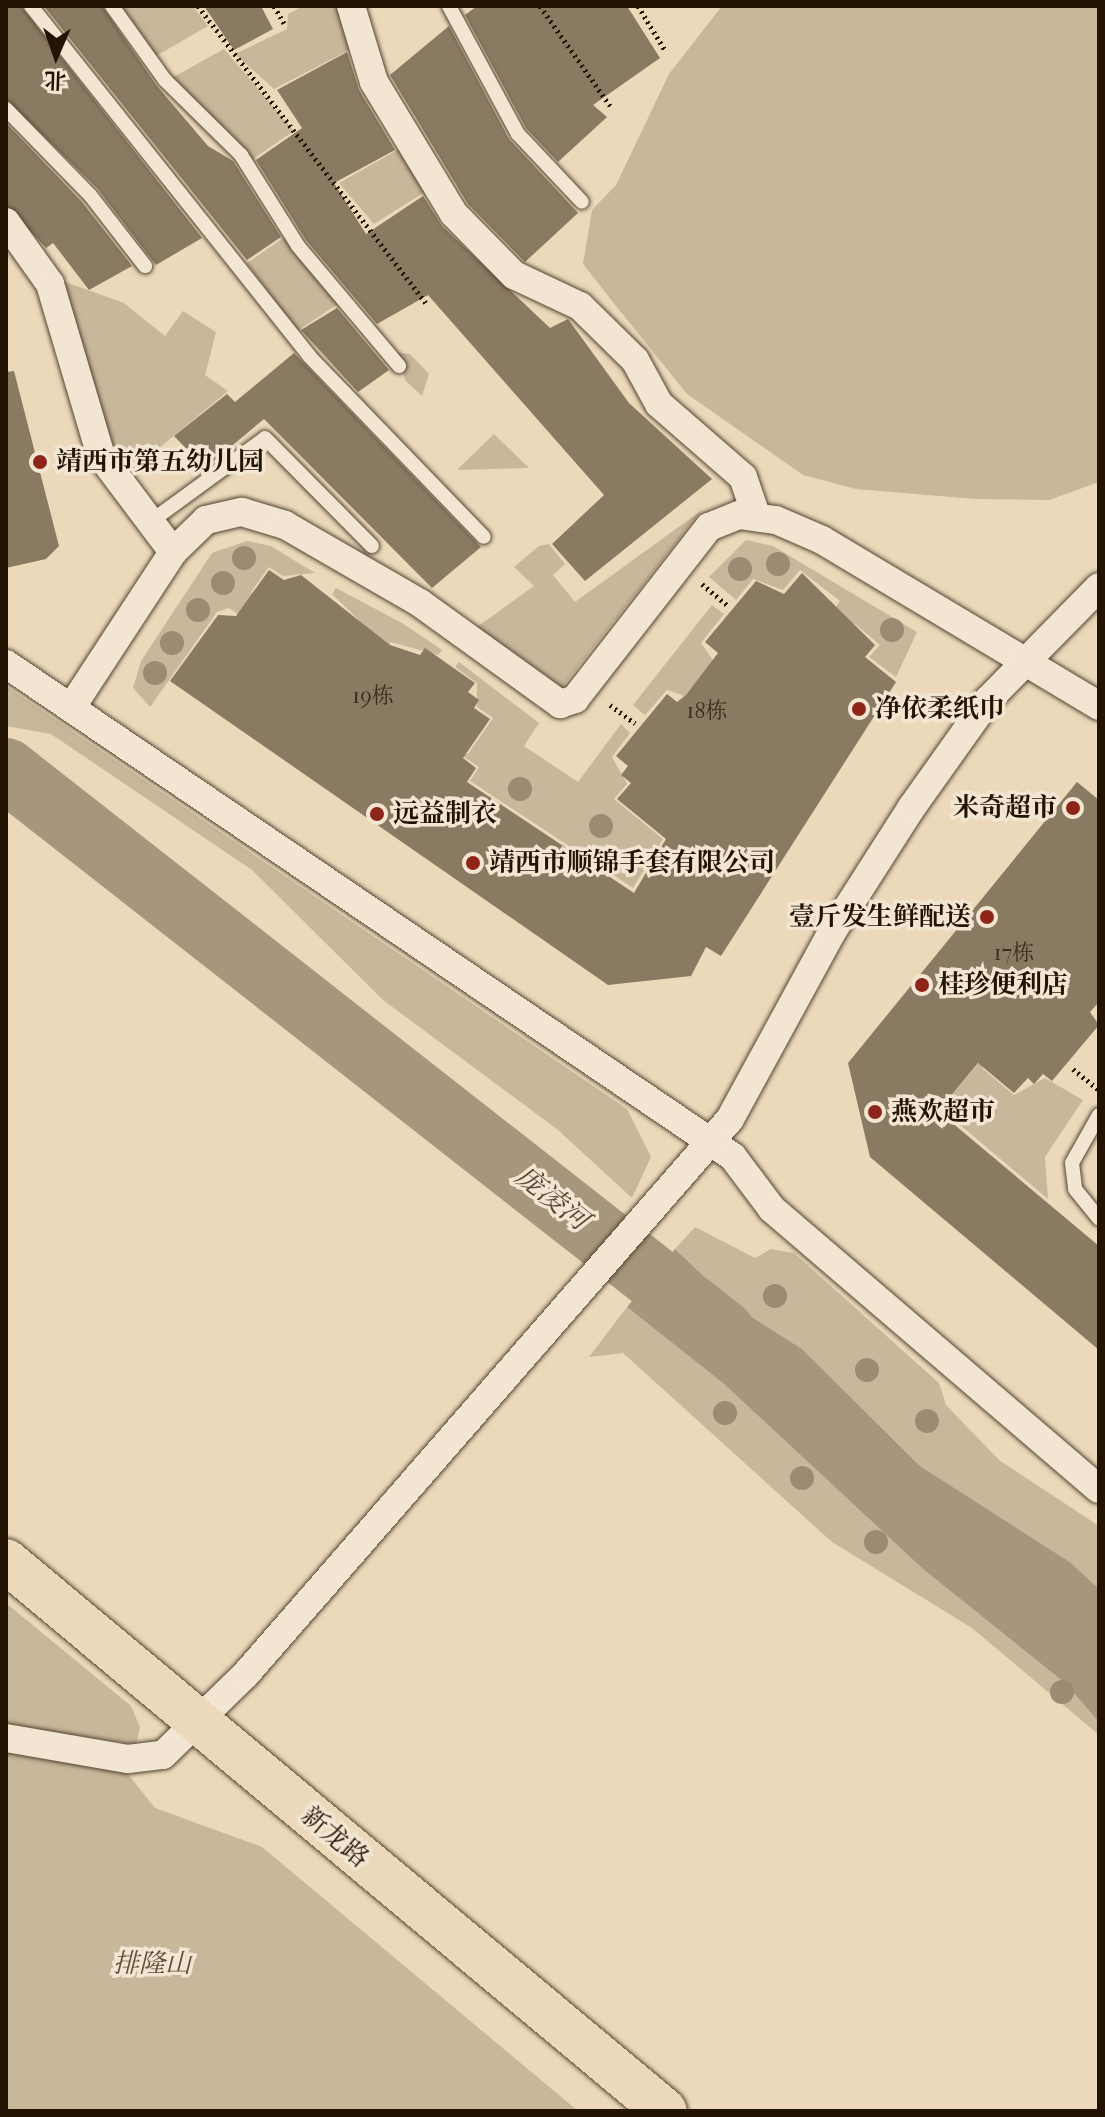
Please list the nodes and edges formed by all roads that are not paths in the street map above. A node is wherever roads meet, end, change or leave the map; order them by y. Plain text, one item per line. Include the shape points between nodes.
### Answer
1 (31, 6) edge
2 (112, 6) edge
3 (351, 6) edge
4 (449, 6) edge
5 (6, 109) edge
6 (582, 202) dead end
7 (6, 222) edge
8 (145, 266) dead end
9 (399, 366) dead end
10 (756, 515) junction
11 (150, 522) junction
12 (484, 537) dead end
13 (372, 546) dead end
14 (173, 552) junction
15 (1099, 587) edge
16 (1025, 661) junction
17 (6, 664) edge
18 (1094, 692) edge
19 (71, 708) junction
20 (1099, 1115) edge
21 (710, 1140) junction
22 (1099, 1219) edge
23 (1099, 1489) edge
24 (6, 1561) edge
25 (6, 1581) edge
26 (191, 1727) junction
27 (6, 1738) edge
28 (644, 2111) edge
29 (665, 2111) edge

1 - 12 lane via 317,366
2 - 9 lane via 165,80 241,155 298,246
3 - 10 street via 374,82 454,214 514,275 580,306 635,360 659,404 743,477
4 - 6 lane via 518,134
5 - 8 lane
7 - 11 street via 50,284 101,456
10 - 14 street via 709,527 569,705 420,603 262,515 206,520
10 - 16 street via 822,540 961,630
11 - 13 lane via 265,438
11 - 14 street
14 - 19 street
15 - 16 street
16 - 18 street
16 - 21 street via 988,700 912,807 832,932 730,1119
17 - 19 street
19 - 21 street
20 - 22 lane via 1072,1163 1075,1189
21 - 23 street via 733,1157 772,1209
21 - 26 street via 661,1191 552,1326
24 - 26 main road, 新龙路
25 - 26 main road, 新龙路
26 - 27 street via 163,1755 147,1759
26 - 28 main road, 新龙路
26 - 29 main road, 新龙路

